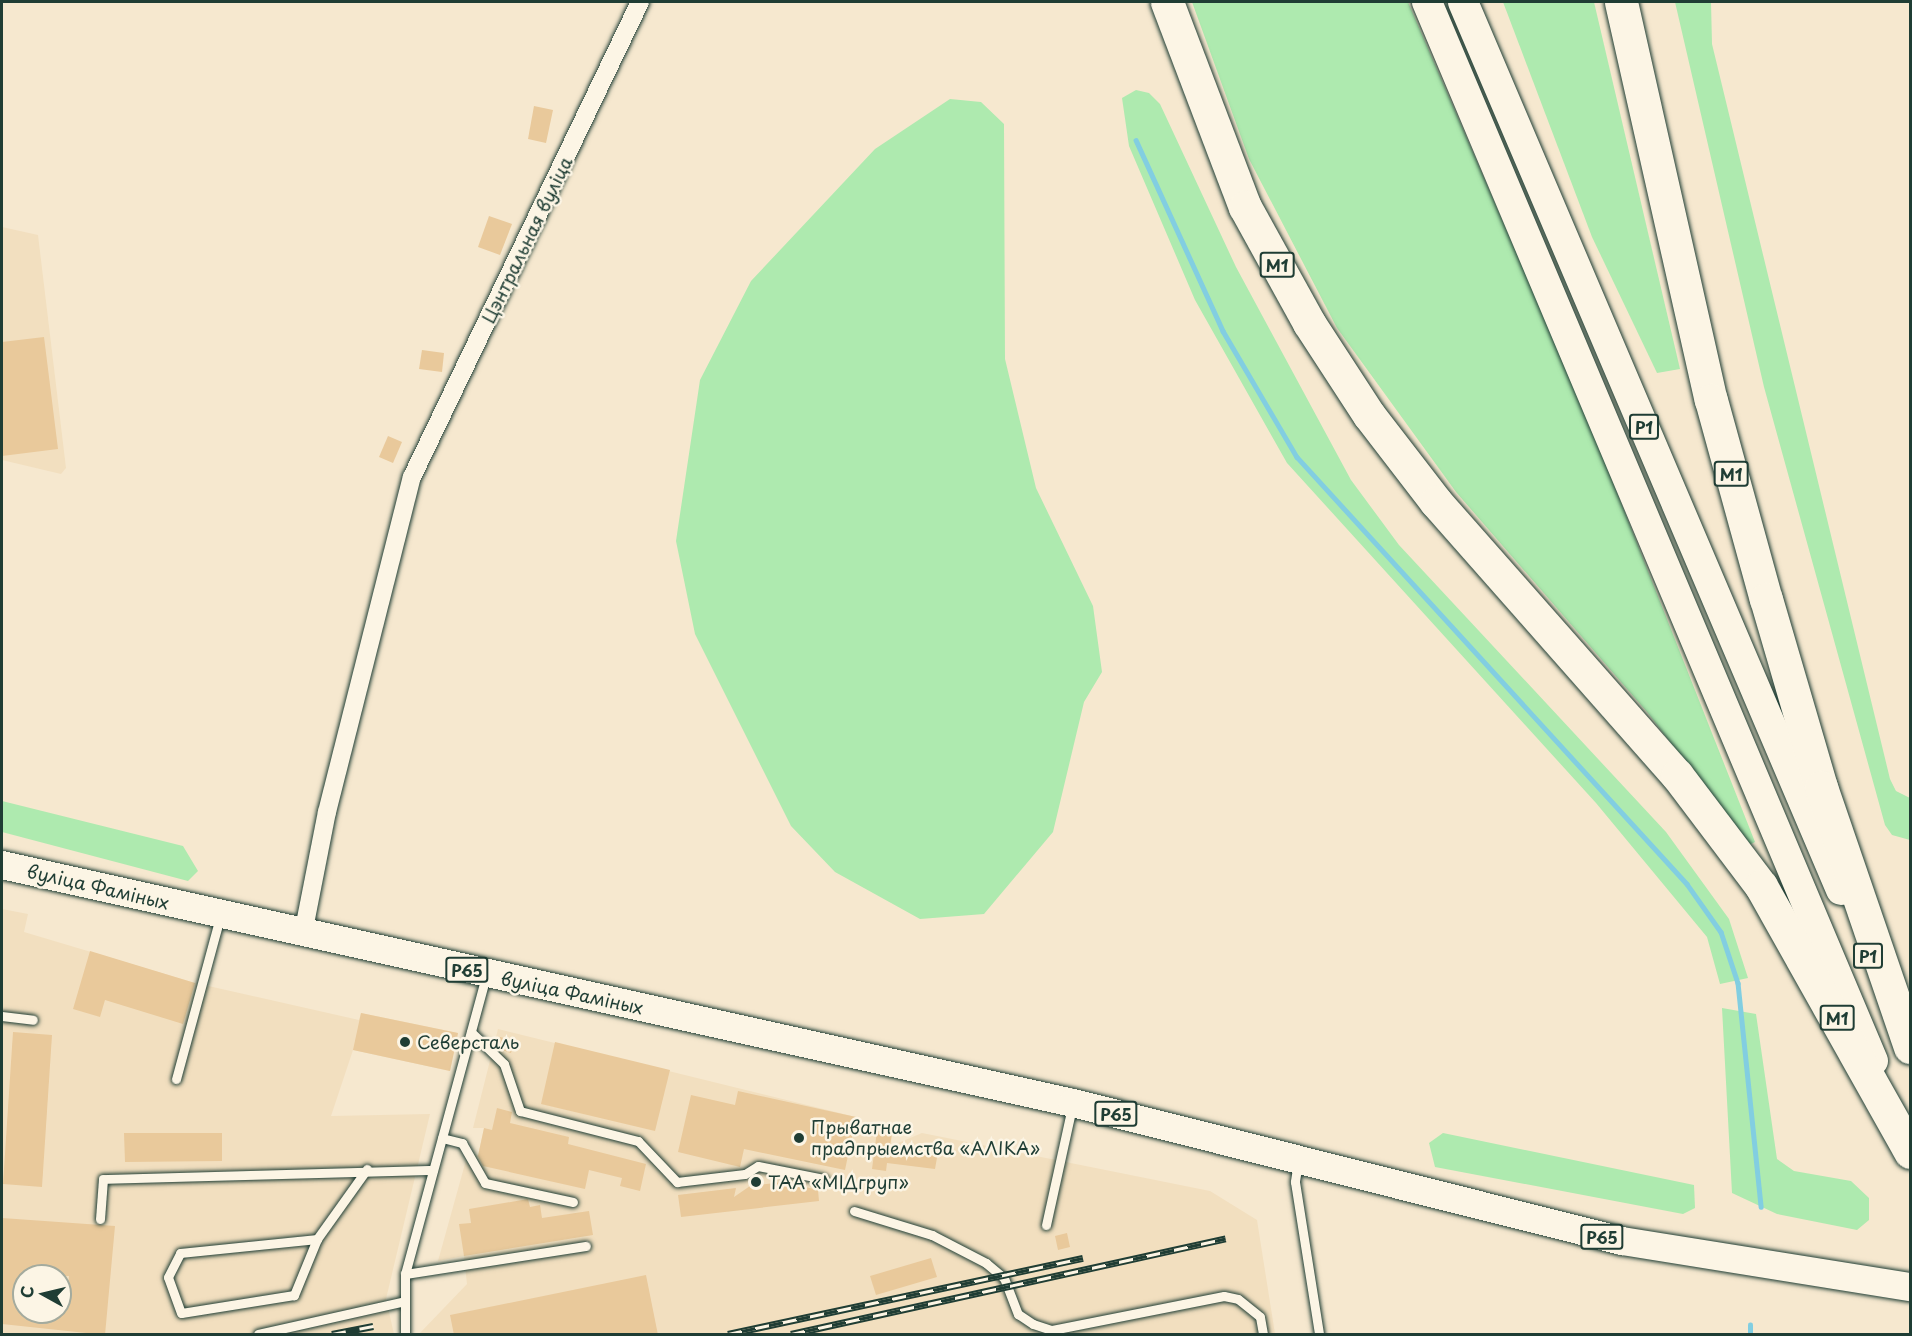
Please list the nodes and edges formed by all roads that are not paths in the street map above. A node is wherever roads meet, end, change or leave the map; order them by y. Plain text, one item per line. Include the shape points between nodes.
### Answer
1 (640, 2) edge
2 (1167, 2) edge
3 (1427, 2) edge
4 (1463, 2) edge
5 (1621, 2) edge
6 (2, 866) edge
7 (220, 914) junction
8 (303, 934) junction
9 (486, 974) junction
10 (2, 1016) edge
11 (33, 1020) dead end
12 (471, 1032) junction
13 (1911, 1047) edge
14 (1911, 1060) edge
15 (176, 1079) dead end
16 (1073, 1103) junction
17 (442, 1138) junction
18 (1911, 1151) edge
19 (1298, 1160) junction
20 (367, 1169) junction
21 (434, 1170) junction
22 (824, 1179) dead end
23 (573, 1202) dead end
24 (854, 1211) dead end
25 (100, 1219) dead end
26 (1047, 1225) dead end
27 (317, 1239) junction
28 (586, 1246) dead end
29 (405, 1274) junction
30 (1911, 1287) edge
31 (401, 1302) junction
32 (258, 1335) edge
33 (405, 1335) edge
34 (1263, 1335) edge
35 (1319, 1335) edge

1 - 8 street, Цэнтральная вуліца via 412,477 327,812
2 - 18 highway, М1 via 1245,207 1309,323 1369,415 1436,502 1677,775 1761,885
3 - 18 highway, Р1
4 - 14 highway, Р1
5 - 13 highway, М1 via 1711,400 1766,599 1821,787
6 - 7 main road, вуліца Фаміных / Р65
7 - 8 main road, вуліца Фаміных / Р65
7 - 15 lane
8 - 9 main road, вуліца Фаміных / Р65
9 - 12 lane
9 - 16 main road, вуліца Фаміных / Р65
10 - 11 lane
12 - 17 lane
12 - 22 lane via 504,1064 520,1111 638,1141 677,1182 745,1174 758,1166
16 - 19 main road, Р65
16 - 26 lane
17 - 21 lane
17 - 23 lane via 462,1143 485,1184
19 - 30 main road, Р65 via 1622,1241
19 - 35 lane via 1295,1182
20 - 21 lane
20 - 25 lane via 103,1179
20 - 27 lane
21 - 29 lane
24 - 34 lane via 932,1235 986,1263 1004,1278 1018,1314 1042,1327 1052,1330 1224,1296 1238,1299 1260,1317
27 - 27 lane via 180,1253 168,1276 181,1313 294,1295
28 - 29 lane
29 - 31 lane
31 - 32 lane
31 - 33 lane

